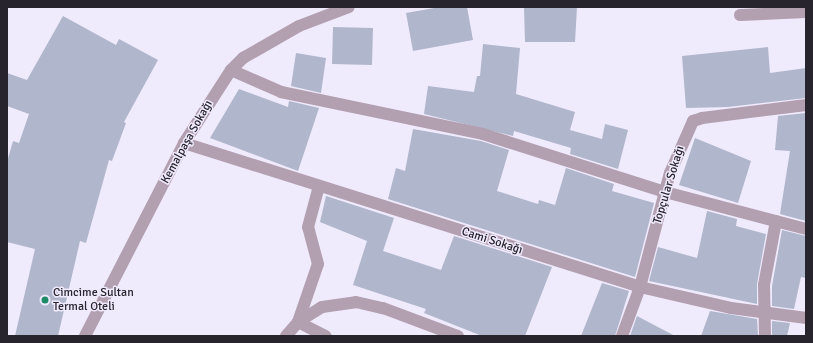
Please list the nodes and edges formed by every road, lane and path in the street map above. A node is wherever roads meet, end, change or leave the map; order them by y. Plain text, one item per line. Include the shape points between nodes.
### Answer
1 (349, 7) edge
2 (806, 12) edge
3 (740, 15) dead end
4 (231, 70) junction
5 (806, 105) edge
6 (184, 143) junction
7 (319, 186) junction
8 (665, 192) junction
9 (776, 221) junction
10 (806, 229) edge
11 (640, 287) junction
12 (763, 313) junction
13 (806, 318) edge
14 (298, 322) junction
15 (85, 336) edge
16 (286, 336) edge
17 (326, 336) edge
18 (458, 336) edge
19 (622, 336) edge
20 (765, 336) edge

1 - 4 street, Kemalpaşa Sokağı via 299,26 243,58
2 - 3 street
4 - 6 street, Kemalpaşa Sokağı
4 - 8 street via 281,92 483,134
5 - 8 street, Topçular Sokağı via 702,118 693,122 686,132
6 - 7 street, Cami Sokağı
6 - 15 street, Kemalpaşa Sokağı
7 - 11 street, Cami Sokağı
7 - 14 street via 308,227 318,264
8 - 9 street
8 - 11 street, Topçular Sokağı
9 - 10 street
9 - 12 street via 764,285
11 - 12 street, Cami Sokağı
11 - 19 street, Topçular Sokağı
12 - 13 street, Cami Sokağı
12 - 20 street
14 - 16 street
14 - 17 street
14 - 18 street via 322,307 356,302 383,308

